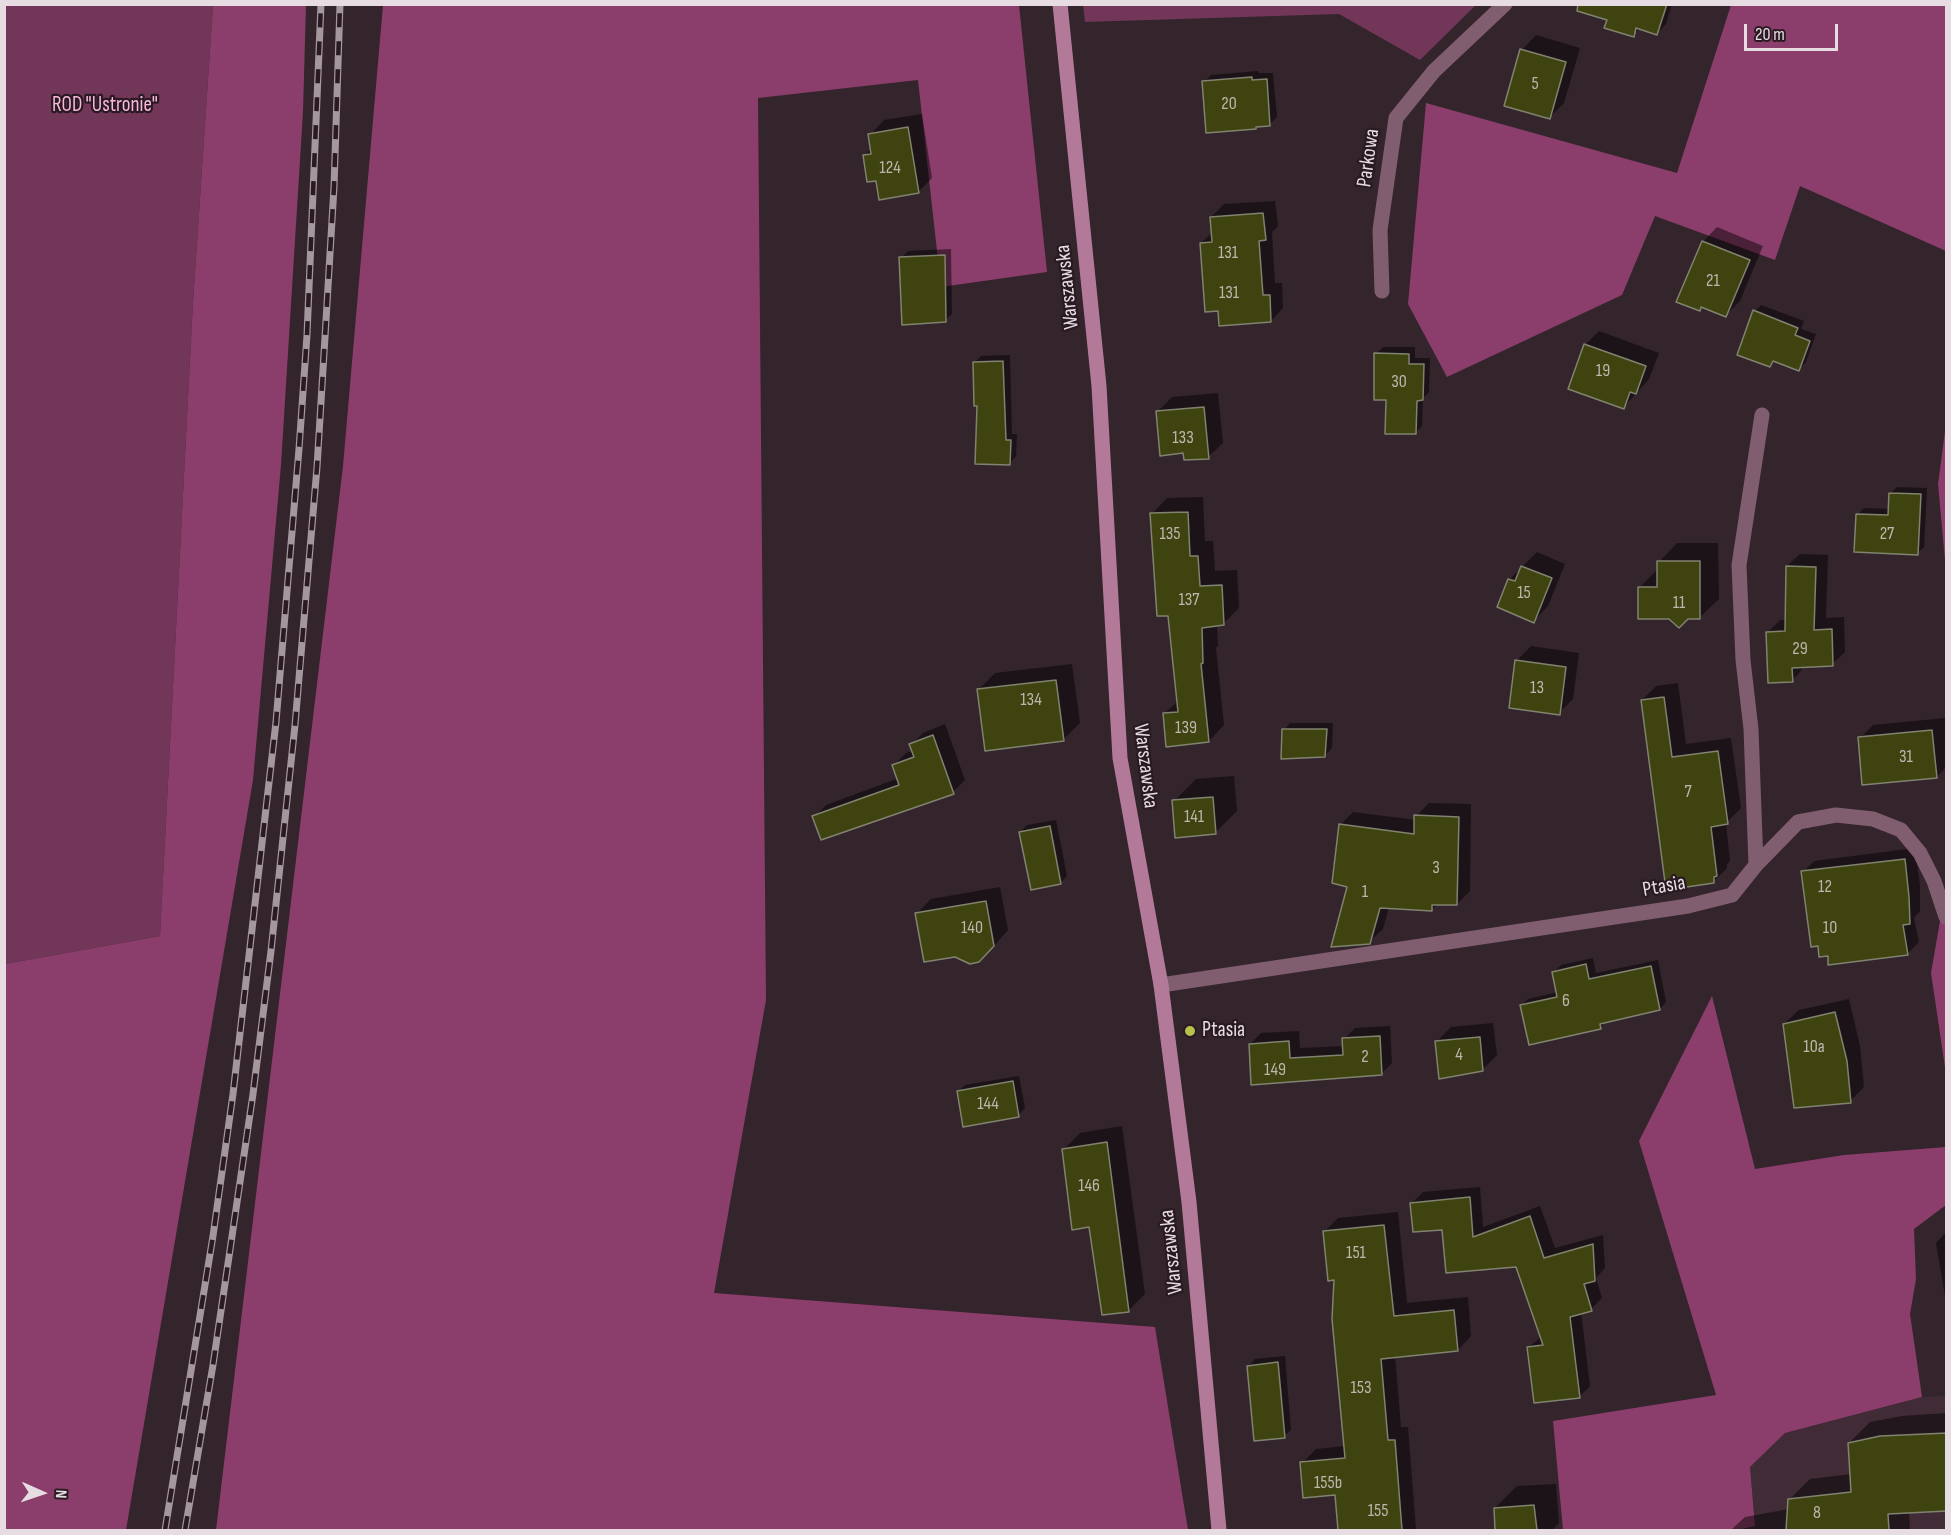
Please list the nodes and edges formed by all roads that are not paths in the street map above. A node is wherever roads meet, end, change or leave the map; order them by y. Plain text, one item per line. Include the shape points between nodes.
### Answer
1 (1060, 4) edge
2 (1505, 4) edge
3 (1382, 291) dead end
4 (1762, 416) dead end
5 (1756, 865) junction
6 (1947, 917) edge
7 (1161, 985) junction
8 (1220, 1530) edge

1 - 7 street, Warszawska via 1099,386 1120,758
2 - 3 street, Parkowa via 1434,71 1396,118 1380,230
4 - 5 street via 1739,565
5 - 6 street, Ptasia via 1798,822 1836,815 1874,819 1901,830 1920,853
5 - 7 street, Ptasia via 1732,895 1688,906
7 - 8 street, Warszawska via 1189,1202

